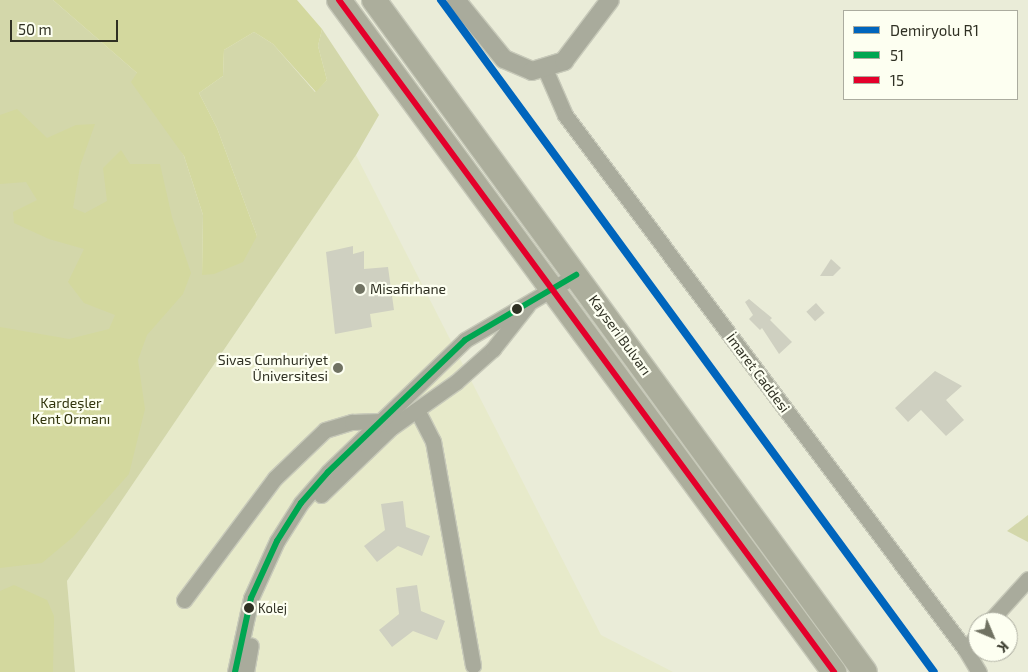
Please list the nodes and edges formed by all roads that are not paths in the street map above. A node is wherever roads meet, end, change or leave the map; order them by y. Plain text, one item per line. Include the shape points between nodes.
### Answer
1 (339, 0) edge
2 (374, 0) edge
3 (456, 0) edge
4 (610, 0) edge
5 (545, 68) junction
6 (576, 275) junction
7 (554, 288) junction
8 (530, 303) junction
9 (416, 410) junction
10 (382, 421) junction
11 (1028, 579) edge
12 (184, 600) dead end
13 (998, 612) edge
14 (968, 646) edge
15 (965, 649) junction
16 (473, 665) dead end
17 (235, 672) edge
18 (246, 672) edge
19 (834, 672) edge
20 (865, 672) edge
21 (979, 672) edge

1 - 7 highway, Kayseri Bulvarı
2 - 6 highway, Kayseri Bulvarı
3 - 5 street via 504,59 532,71
4 - 5 street via 564,61
5 - 15 street, İmaret Caddesi via 565,115
6 - 7 street
6 - 20 highway, Kayseri Bulvarı
7 - 8 street
7 - 19 highway, Kayseri Bulvarı
8 - 9 street via 493,349 456,382
8 - 10 street via 465,340
9 - 16 street via 433,441
9 - 18 street via 392,427 336,478 282,545 259,602
10 - 12 street via 352,422 325,430 275,478
10 - 17 street via 328,472 301,503 277,541 251,598
11 - 13 street
14 - 15 street
15 - 21 street, İmaret Caddesi

